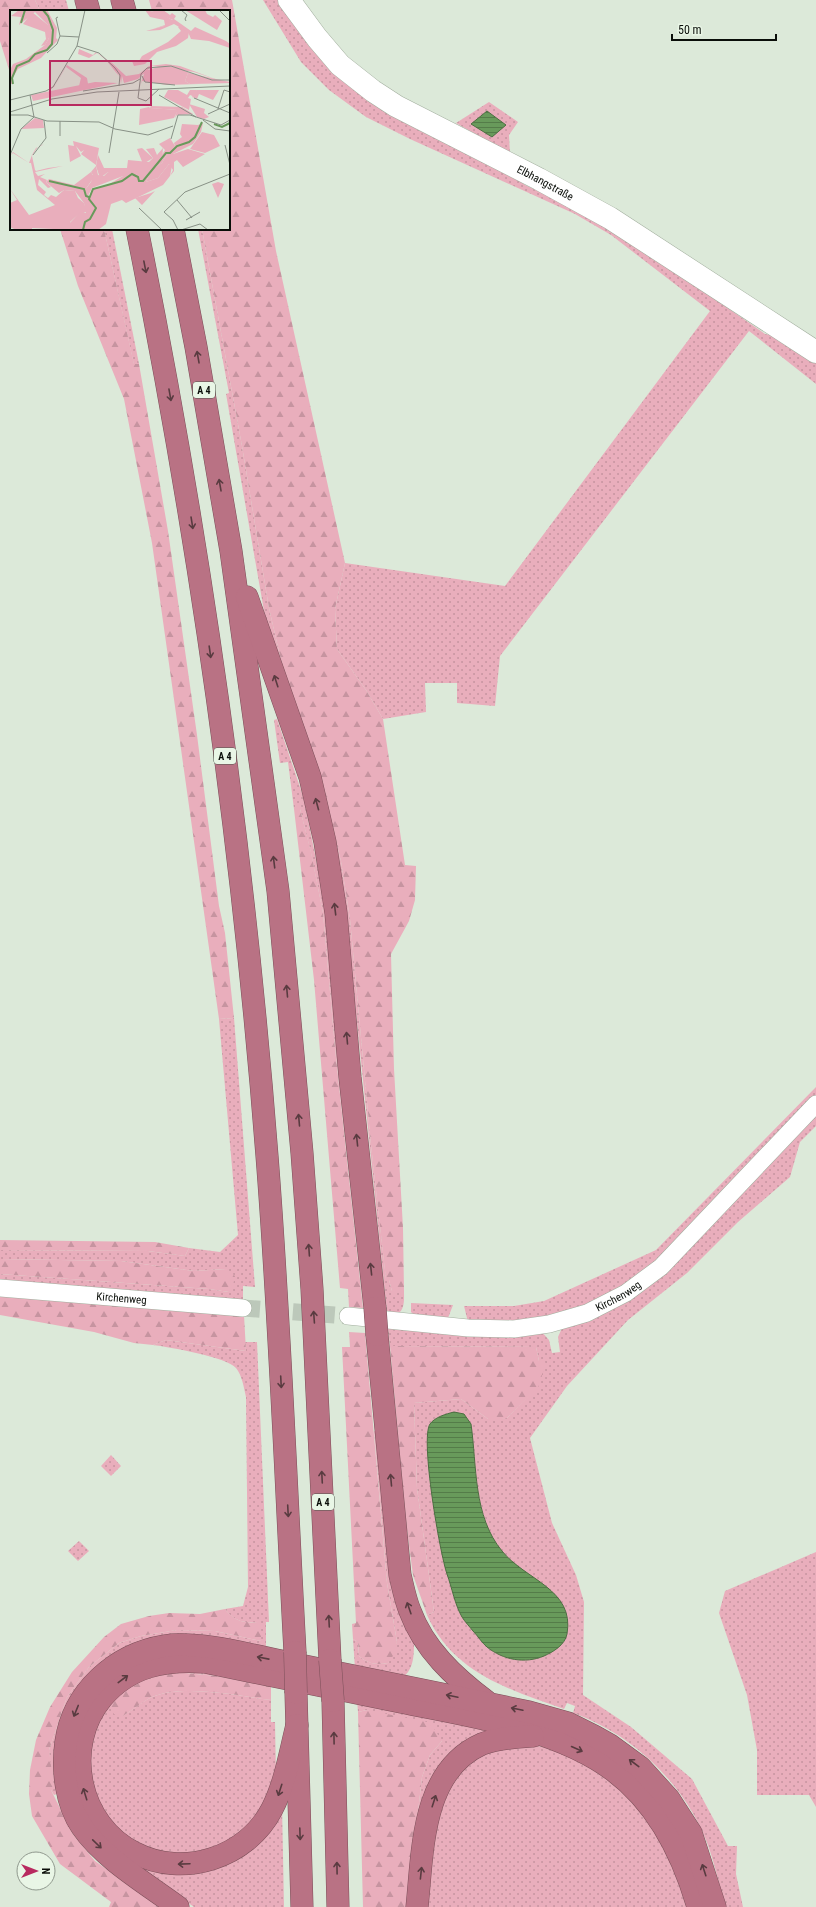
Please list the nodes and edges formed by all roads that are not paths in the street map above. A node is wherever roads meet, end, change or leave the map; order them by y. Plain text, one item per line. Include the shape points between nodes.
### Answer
1 (86, 0) edge
2 (122, 0) edge
3 (289, 0) edge
4 (89, 10) edge
5 (124, 10) edge
6 (137, 230) edge
7 (173, 230) edge
8 (816, 352) edge
9 (231, 551) junction
10 (816, 1104) edge
11 (0, 1288) edge
12 (243, 1308) tunnel mouth
13 (348, 1316) tunnel mouth
14 (490, 1704) junction
15 (297, 1725) junction
16 (540, 1735) junction
17 (175, 1905) edge
18 (302, 1907) edge
19 (338, 1907) edge
20 (418, 1907) edge
21 (698, 1907) edge
22 (715, 1907) edge

1 - 4 highway
2 - 5 highway
3 - 8 street, Elbhangstraße via 340,65 373,91 396,106 610,218
6 -> 15 highway, A 4, bridge via 162,351 192,524 227,768 242,894 276,1288
9 -> 7 highway, A 4
14 -> 9 highway, bridge via 446,1668 427,1643 410,1611 400,1575 336,913 325,842 310,777
19 -> 9 highway, A 4, bridge via 333,1701 314,1328 299,1123 278,891
10 - 13 street, Kirchenweg via 660,1268 626,1293 587,1313 549,1324 514,1329 468,1328
11 - 12 street, Kirchenweg
14 -> 17 highway via 192,1645 163,1646 120,1662 96,1681 79,1702 66,1739 65,1778 76,1815 91,1839
22 -> 14 highway via 691,1833 669,1799 640,1767 610,1745 568,1724
15 -> 16 highway via 280,1792 272,1810 248,1840 225,1855 177,1864 162,1863 134,1853 108,1834 86,1799 80,1751 91,1713 107,1692 125,1676 136,1670 165,1662 184,1660 213,1664 506,1723
15 -> 18 highway, A 4
20 -> 16 highway via 424,1838 434,1799 445,1776 460,1757 482,1744 510,1737
16 -> 21 highway via 592,1756 641,1794 666,1830 682,1861

